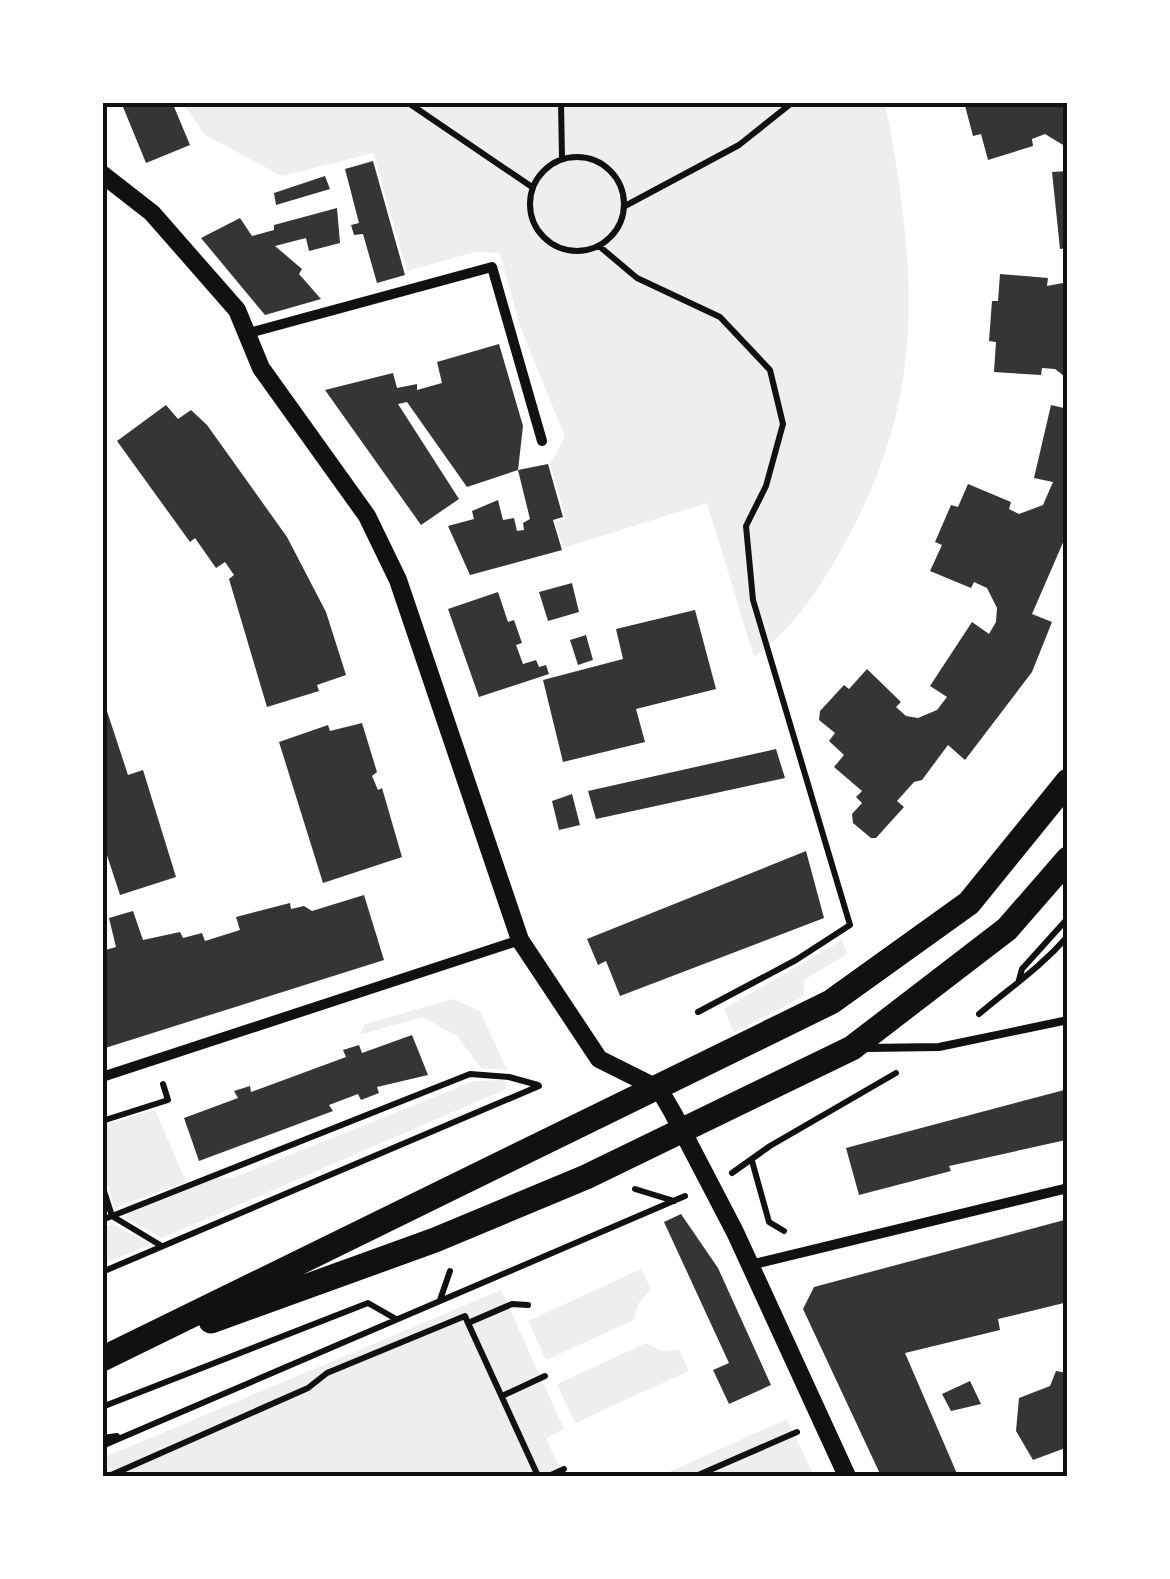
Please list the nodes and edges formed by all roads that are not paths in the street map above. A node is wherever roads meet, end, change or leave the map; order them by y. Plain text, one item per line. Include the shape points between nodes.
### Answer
1 (102, 174) edge
2 (249, 333) junction
3 (542, 441) dead end
4 (1068, 780) edge
5 (1068, 859) edge
6 (520, 940) junction
7 (1068, 1020) edge
8 (852, 1048) junction
9 (102, 1076) edge
10 (658, 1089) junction
11 (683, 1134) junction
12 (1068, 1188) edge
13 (750, 1265) junction
14 (102, 1360) edge
15 (846, 1476) edge

1 - 2 street via 172,235
2 - 3 street via 492,267
2 - 6 street via 261,368 385,549
4 - 10 main road via 969,902 831,1002
5 - 8 main road via 1008,929
6 - 9 street
6 - 10 street via 599,1058
7 - 8 lane via 939,1048
8 - 11 main road
10 - 11 street
10 - 14 main road
11 - 13 street
11 - 14 main road via 435,1240
12 - 13 street
13 - 15 street

